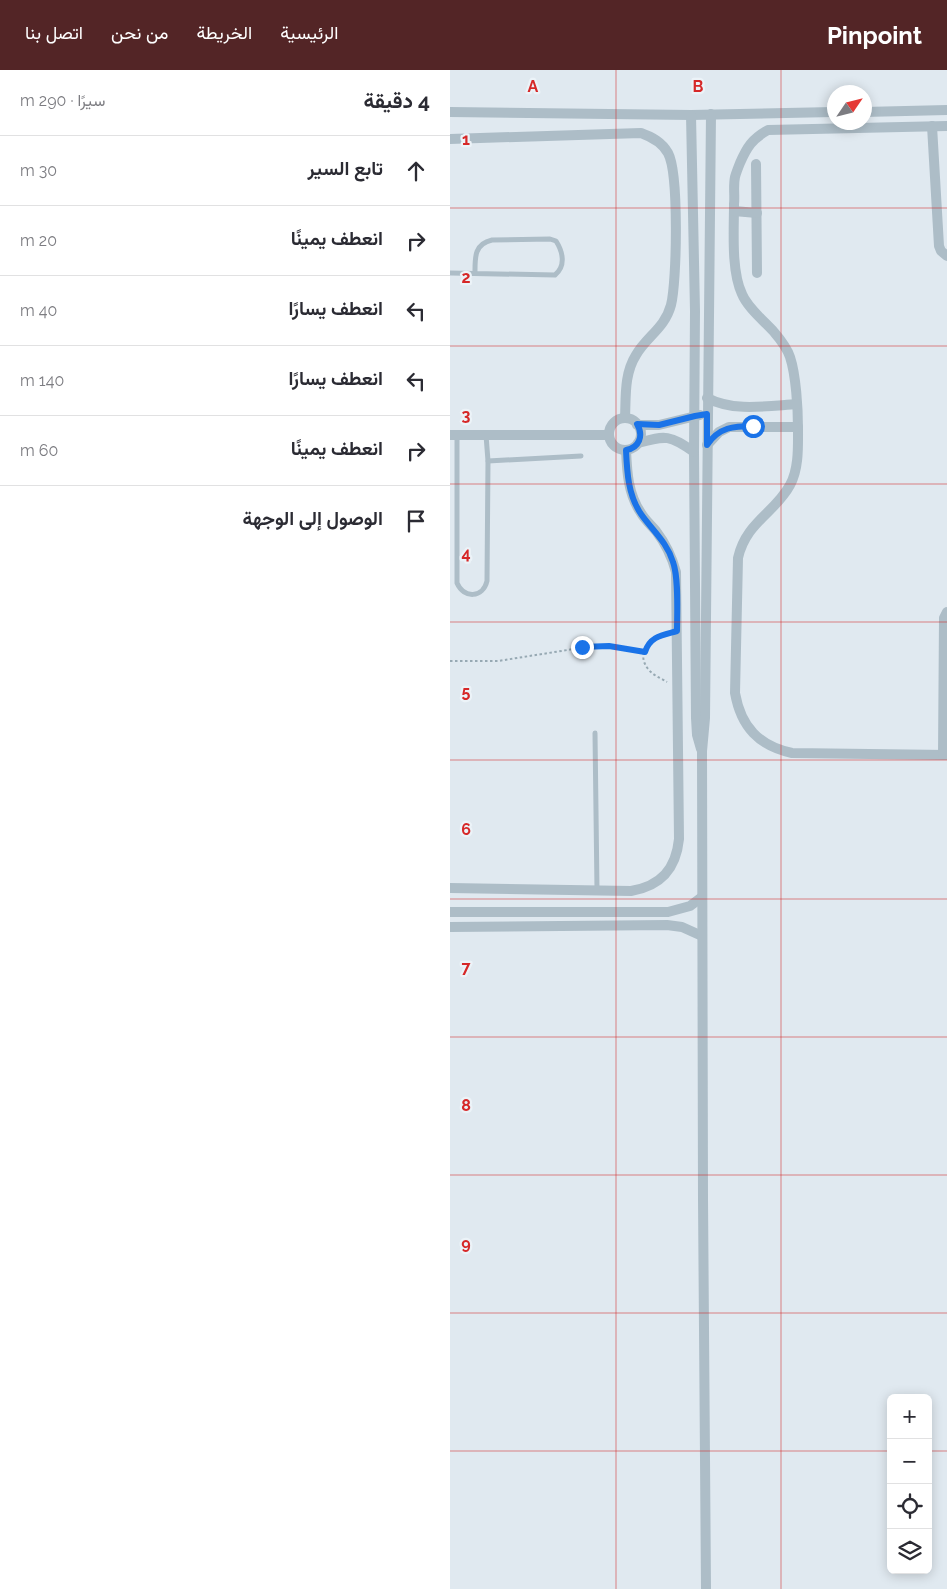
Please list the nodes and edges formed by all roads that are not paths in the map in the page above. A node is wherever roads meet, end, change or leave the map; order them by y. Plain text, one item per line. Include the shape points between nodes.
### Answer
1 (947, 110) edge
2 (450, 112) edge
3 (827, 112) edge
4 (872, 112) edge
5 (711, 114) junction
6 (691, 115) junction
7 (932, 126) junction
8 (947, 126) edge
9 (450, 139) edge
10 (756, 164) dead end
11 (734, 211) junction
12 (757, 213) junction
13 (947, 256) edge
14 (450, 273) edge
15 (475, 273) junction
16 (757, 273) dead end
17 (707, 398) junction
18 (796, 404) junction
19 (707, 414) junction
20 (695, 416) junction
21 (625, 418) junction
22 (637, 424) junction
23 (798, 427) junction
24 (453, 435) edge
25 (486, 435) junction
26 (609, 435) junction
27 (638, 443) junction
28 (707, 445) junction
29 (626, 450) junction
30 (694, 452) junction
31 (581, 456) dead end
32 (488, 461) junction
33 (947, 612) edge
34 (594, 732) dead end
35 (702, 751) junction
36 (945, 755) edge
37 (450, 888) edge
38 (597, 890) junction
39 (702, 897) junction
40 (450, 912) edge
41 (450, 926) edge
42 (702, 936) junction
43 (706, 1589) edge

1 - 4 street
2 - 6 street
3 - 5 street
5 - 6 street
5 - 17 street
6 - 20 street
7 - 8 street
7 - 11 street via 768,130 752,142 738,168
7 - 13 street via 939,246
9 - 21 street via 641,134 657,140 668,153 675,197 675,267 671,306 630,367 626,382
10 - 12 street
11 - 12 street
11 - 18 street via 735,269 740,289 746,301 786,348 792,366
12 - 16 street
14 - 15 lane
15 - 15 lane via 555,274 562,262 561,249 556,240 550,239 484,242 475,257
17 - 18 street via 732,406
17 - 19 street
18 - 23 street
19 - 20 street
19 - 28 street
20 - 22 street via 659,425
20 - 30 street
21 - 22 street
21 - 26 street via 615,422
22 - 27 street via 641,434
23 - 28 street via 729,427
23 - 36 street via 796,462 790,485 748,534 738,558 735,693 741,715 762,741 792,753
24 - 25 street
24 - 32 lane via 457,583 464,593 471,595 484,590 487,581
25 - 26 street
25 - 32 lane
26 - 29 street via 616,448
27 - 29 street
27 - 30 street via 665,437
28 - 35 street
29 - 38 street via 628,477 636,503 673,562 676,584 679,838 675,860 662,878 652,885 631,891
30 - 35 street via 696,718
31 - 32 lane
33 - 36 street via 944,618
34 - 38 lane
35 - 39 street
37 - 38 street
39 - 40 street via 690,906 668,912
39 - 42 street
41 - 42 street via 674,926
42 - 43 street

